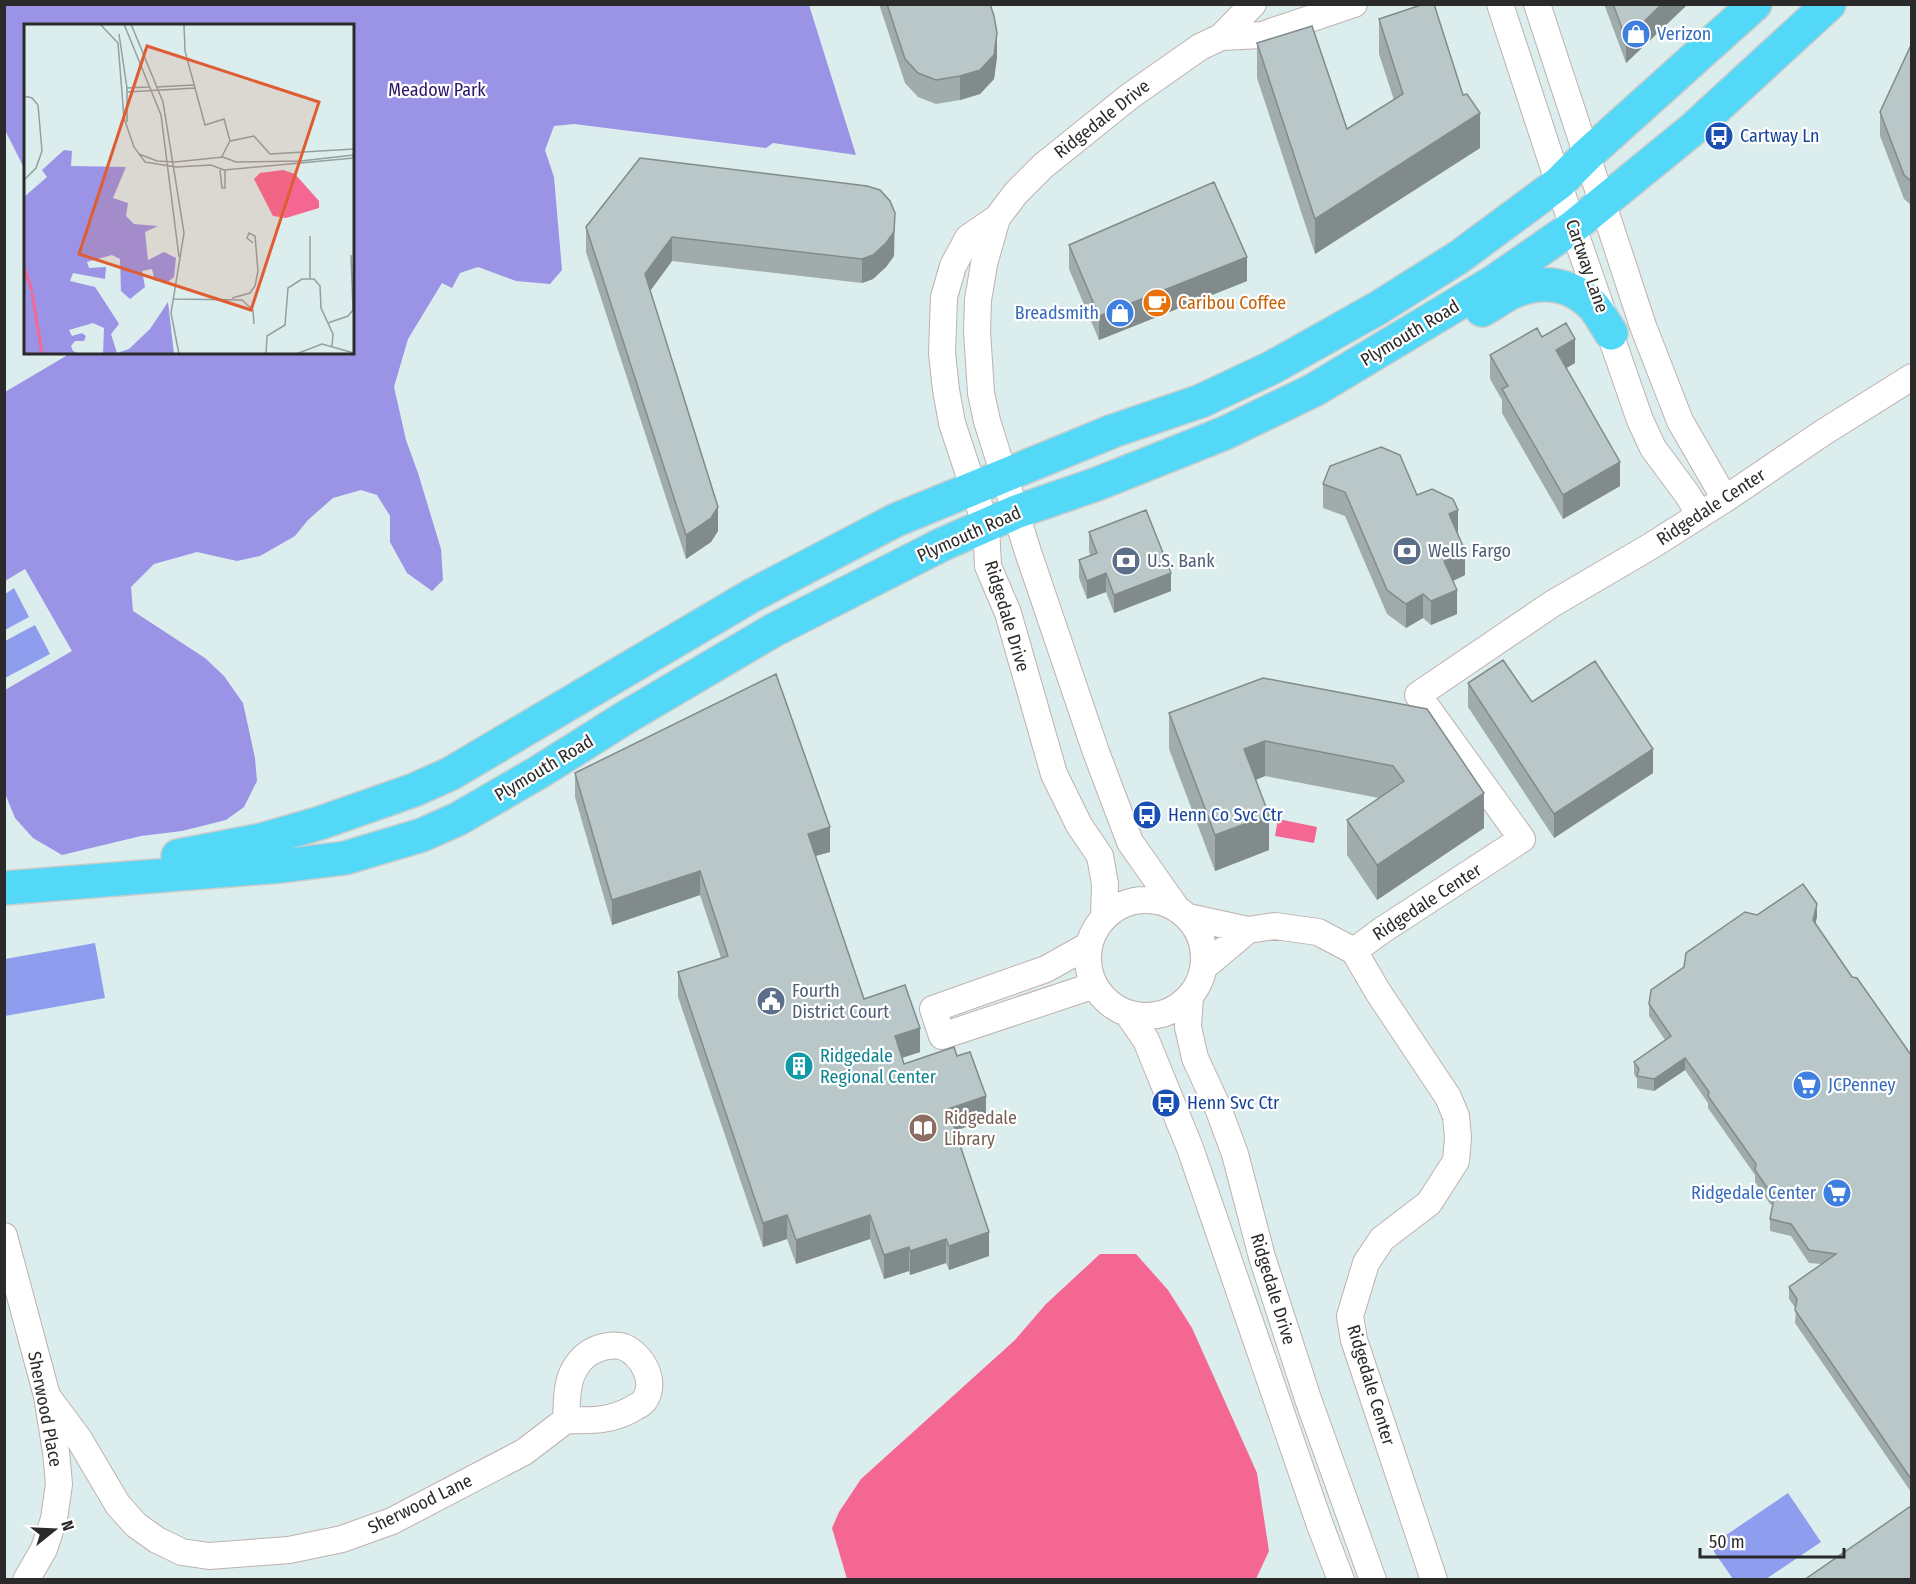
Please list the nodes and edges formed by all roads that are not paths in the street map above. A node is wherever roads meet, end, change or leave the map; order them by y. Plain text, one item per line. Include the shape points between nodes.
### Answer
1 (1253, 4) edge
2 (1354, 4) edge
3 (1500, 4) edge
4 (1537, 4) edge
5 (1755, 4) edge
6 (1829, 4) edge
7 (1221, 37) junction
8 (1587, 154) junction
9 (1559, 183) junction
10 (1601, 203) junction
11 (998, 218) junction
12 (1573, 227) junction
13 (1611, 333) junction
14 (1911, 376) edge
15 (1314, 390) junction
16 (1004, 475) junction
17 (973, 488) junction
18 (1725, 499) junction
19 (1016, 512) junction
20 (1700, 515) junction
21 (986, 526) junction
22 (487, 752) junction
23 (507, 792) junction
24 (18, 886) edge
25 (1181, 912) junction
26 (1104, 917) junction
27 (1248, 930) junction
28 (1089, 945) junction
29 (1354, 951) junction
30 (1204, 967) junction
31 (1097, 990) junction
32 (1190, 996) junction
33 (1127, 1013) junction
34 (5, 1241) edge
35 (47, 1396) junction
36 (566, 1420) dead end
37 (26, 1580) edge
38 (1341, 1580) edge
39 (1373, 1580) edge
40 (1434, 1580) edge

1 - 7 street, Ridgedale Drive
2 - 7 street, Ridgedale Drive via 1262,35
3 - 9 street, Cartway Lane
4 - 8 street, Cartway Lane
5 - 8 main road, Plymouth Road
6 - 10 main road, Plymouth Road via 1692,129
7 - 11 street, Ridgedale Drive via 1200,47 1130,96 1043,166
8 - 9 main road, Plymouth Road
8 - 10 street, Cartway Lane
9 - 12 street, Cartway Lane
9 - 16 main road, Plymouth Road via 1459,257 1271,368 1201,400
10 - 12 main road, Plymouth Road
10 - 18 street, Cartway Lane via 1680,421
11 - 16 street, Ridgedale Drive via 984,264 977,331 981,393
11 - 17 street, Ridgedale Drive via 968,238 953,266 944,297 942,353 946,390
12 - 13 street, Cartway Lane
12 - 15 main road, Plymouth Road via 1492,283
13 - 15 main road via 1594,307 1579,294 1561,285 1539,286 1515,291 1367,377
13 - 20 street, Cartway Lane via 1653,448
14 - 18 street, Ridgedale Center
15 - 19 main road, Plymouth Road via 1226,433
16 - 17 main road, Plymouth Road
16 - 19 street, Ridgedale Drive
17 - 21 street, Ridgedale Drive
17 - 22 main road, Plymouth Road via 896,520 751,596
18 - 20 street, Ridgedale Center
19 - 21 main road, Plymouth Road
19 - 25 street, Ridgedale Drive via 1130,843
20 - 29 street, Ridgedale Center via 1552,604 1418,695 1522,839
21 - 23 main road, Plymouth Road via 774,630
21 - 26 street, Ridgedale Drive via 988,566 1008,613 1054,774 1078,825 1100,856 1105,884
22 - 23 main road
22 - 24 main road, Plymouth Road via 414,790 261,840
23 - 24 main road, Plymouth Road via 422,835 345,858
25 - 26 street via 1154,899 1133,901
25 - 27 street
25 - 30 street via 1194,925 1203,945
26 - 28 street
27 - 29 street via 1275,926 1318,932
27 - 30 street
28 - 31 street via 1090,976
28 - 31 street via 1046,969 933,1009 942,1036 1089,987
29 - 40 street, Ridgedale Center via 1448,1097 1456,1116 1456,1161 1429,1203 1382,1239 1366,1263 1350,1316 1354,1340
30 - 32 street
31 - 33 street via 1110,1004
32 - 33 street via 1178,1007 1161,1014
32 - 39 street, Ridgedale Drive via 1188,1027 1196,1058 1235,1154 1262,1257 1308,1399
33 - 38 street, Ridgedale Drive via 1146,1040 1190,1148
34 - 35 street, Sherwood Place
35 - 36 street, Sherwood Lane via 79,1439 118,1505 136,1525 182,1552 208,1556 289,1550 342,1539 392,1521 524,1452
35 - 37 street, Sherwood Place via 59,1484 44,1550

